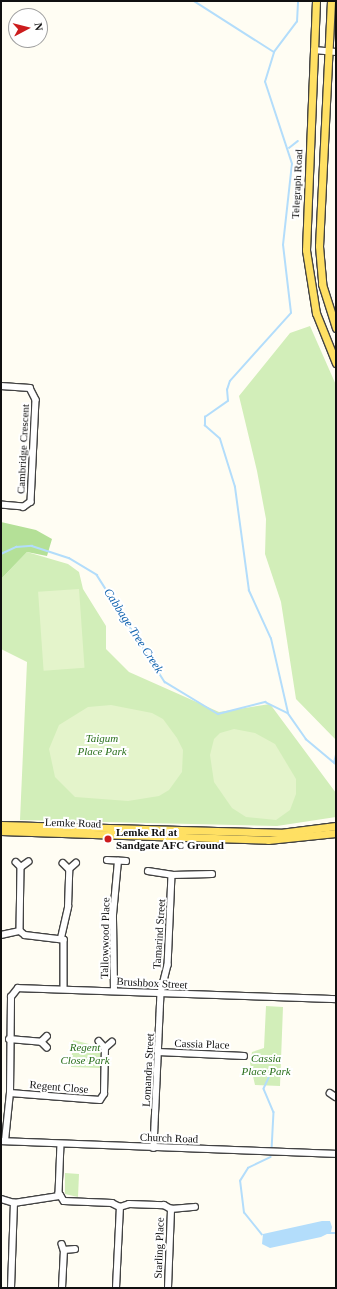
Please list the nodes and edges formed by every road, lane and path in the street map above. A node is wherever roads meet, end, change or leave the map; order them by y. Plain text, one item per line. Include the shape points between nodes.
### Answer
1 (316, 1) edge
2 (330, 1) edge
3 (314, 50) junction
4 (328, 52) junction
5 (336, 52) edge
6 (336, 328) edge
7 (336, 362) edge
8 (1, 386) edge
9 (1, 505) edge
10 (1, 825) edge
11 (336, 826) edge
12 (1, 831) edge
13 (336, 832) edge
14 (107, 860) dead end
15 (118, 861) junction
16 (126, 861) dead end
17 (16, 862) dead end
18 (28, 862) dead end
19 (63, 863) dead end
20 (76, 863) dead end
21 (21, 867) junction
22 (69, 869) junction
23 (148, 871) dead end
24 (212, 874) dead end
25 (172, 875) junction
26 (20, 931) junction
27 (1, 935) edge
28 (61, 938) junction
29 (64, 989) junction
30 (114, 991) junction
31 (162, 993) junction
32 (336, 999) edge
33 (47, 1036) dead end
34 (9, 1040) junction
35 (99, 1041) dead end
36 (42, 1042) junction
37 (112, 1042) dead end
38 (47, 1048) dead end
39 (105, 1048) junction
40 (158, 1052) junction
41 (244, 1056) dead end
42 (330, 1093) dead end
43 (10, 1094) junction
44 (336, 1097) edge
45 (3, 1141) edge
46 (61, 1144) junction
47 (154, 1148) junction
48 (336, 1154) edge
49 (60, 1196) junction
50 (1, 1199) edge
51 (14, 1203) junction
52 (120, 1207) junction
53 (195, 1207) dead end
54 (171, 1209) junction
55 (62, 1244) dead end
56 (75, 1249) dead end
57 (64, 1250) junction
58 (11, 1288) edge
59 (62, 1288) edge
60 (116, 1288) edge
61 (168, 1288) edge

1 - 3 main road, Telegraph Road
2 - 4 main road
3 - 4 street
3 - 7 main road, Telegraph Road via 306,250 314,302
4 - 5 street
4 - 6 main road via 319,251 322,284
8 - 9 street, Cambridge Crescent via 35,389 30,502 24,507
10 - 11 main road, Lemke Road via 280,833
12 - 13 main road, Lemke Road via 268,840
14 - 15 street
15 - 16 street
15 - 30 street, Tallowwood Place via 113,915
17 - 21 street
18 - 21 street
19 - 22 street
20 - 22 street
21 - 26 street
22 - 28 street via 68,907
23 - 25 street
24 - 25 street
25 - 31 street, Tamarind Street via 168,965
26 - 27 street
26 - 28 street via 27,936
28 - 29 street via 66,946
29 - 30 street, Brushbox Street
29 - 34 street, Brushbox Street via 15,989 11,997
30 - 31 street, Brushbox Street
31 - 32 street, Brushbox Street
31 - 40 street, Lomandra Street
33 - 36 street
34 - 36 street
34 - 43 street
35 - 39 street
36 - 38 street
37 - 39 street
39 - 43 street, Regent Close via 104,1094 100,1100
40 - 41 street, Cassia Place
40 - 47 street, Lomandra Street
42 - 44 street
43 - 45 street
45 - 46 street, Church Road
46 - 47 street, Church Road
46 - 49 street
47 - 48 street, Church Road
49 - 51 street
49 - 52 street via 66,1201 112,1203
50 - 51 street
51 - 58 street
52 - 54 street via 128,1204 163,1205
52 - 60 street
53 - 54 street
54 - 61 street, Starling Place
55 - 57 street
56 - 57 street
57 - 59 street

